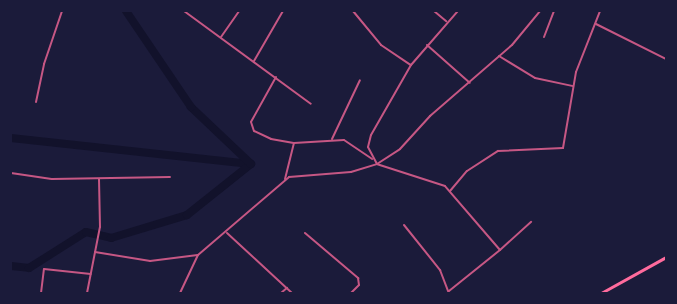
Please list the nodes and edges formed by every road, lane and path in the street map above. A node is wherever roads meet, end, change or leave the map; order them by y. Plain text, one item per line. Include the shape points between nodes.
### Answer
1 (62, 11) edge
2 (184, 11) edge
3 (239, 11) edge
4 (283, 11) edge
5 (353, 11) edge
6 (434, 11) edge
7 (458, 11) edge
8 (540, 11) edge
9 (554, 11) edge
10 (600, 11) edge
11 (446, 21) junction
12 (596, 24) junction
13 (221, 37) junction
14 (544, 38) dead end
15 (427, 45) junction
16 (499, 56) junction
17 (666, 59) edge
18 (254, 61) junction
19 (411, 65) junction
20 (276, 77) junction
21 (360, 80) dead end
22 (470, 83) junction
23 (573, 86) junction
24 (36, 102) dead end
25 (311, 104) dead end
26 (332, 139) junction
27 (294, 143) junction
28 (374, 160) junction
29 (377, 164) junction
30 (11, 173) edge
31 (170, 177) dead end
32 (99, 179) junction
33 (285, 179) junction
34 (450, 191) junction
35 (531, 222) dead end
36 (404, 225) dead end
37 (227, 233) junction
38 (305, 234) dead end
39 (500, 250) junction
40 (95, 252) junction
41 (198, 255) junction
42 (666, 257) edge
43 (91, 274) junction
44 (287, 288) junction
45 (449, 292) edge
46 (41, 293) edge
47 (87, 293) edge
48 (180, 293) edge
49 (281, 293) edge
50 (292, 293) edge
51 (351, 293) edge
52 (600, 293) edge

1 - 24 street via 44,64
2 - 13 street
3 - 13 street
4 - 18 street
5 - 19 street via 381,45
6 - 11 street
7 - 11 street
8 - 16 street via 520,38
9 - 14 street
10 - 12 street
11 - 15 street
12 - 17 street
12 - 23 street
13 - 18 street
15 - 19 street
15 - 22 street
16 - 22 street
16 - 23 street via 535,78
18 - 20 street
19 - 28 street via 369,140
20 - 25 street
20 - 27 street via 250,125 271,139
21 - 26 street
22 - 29 street via 430,116 400,149
23 - 34 street via 563,148 498,151 467,171
26 - 27 street
26 - 28 street via 348,142
27 - 33 street
28 - 29 street
29 - 33 street via 351,172
29 - 34 street via 424,176
30 - 32 street via 52,180
31 - 32 street
32 - 40 street via 100,227
33 - 37 street
34 - 39 street
35 - 39 street
36 - 45 street via 432,258
37 - 41 street
37 - 44 street
38 - 51 street via 358,278 359,285
39 - 45 street
40 - 41 street via 150,261
40 - 43 street
41 - 48 street
42 - 52 highway
43 - 46 street via 44,269
43 - 47 street
44 - 49 street
44 - 50 street

